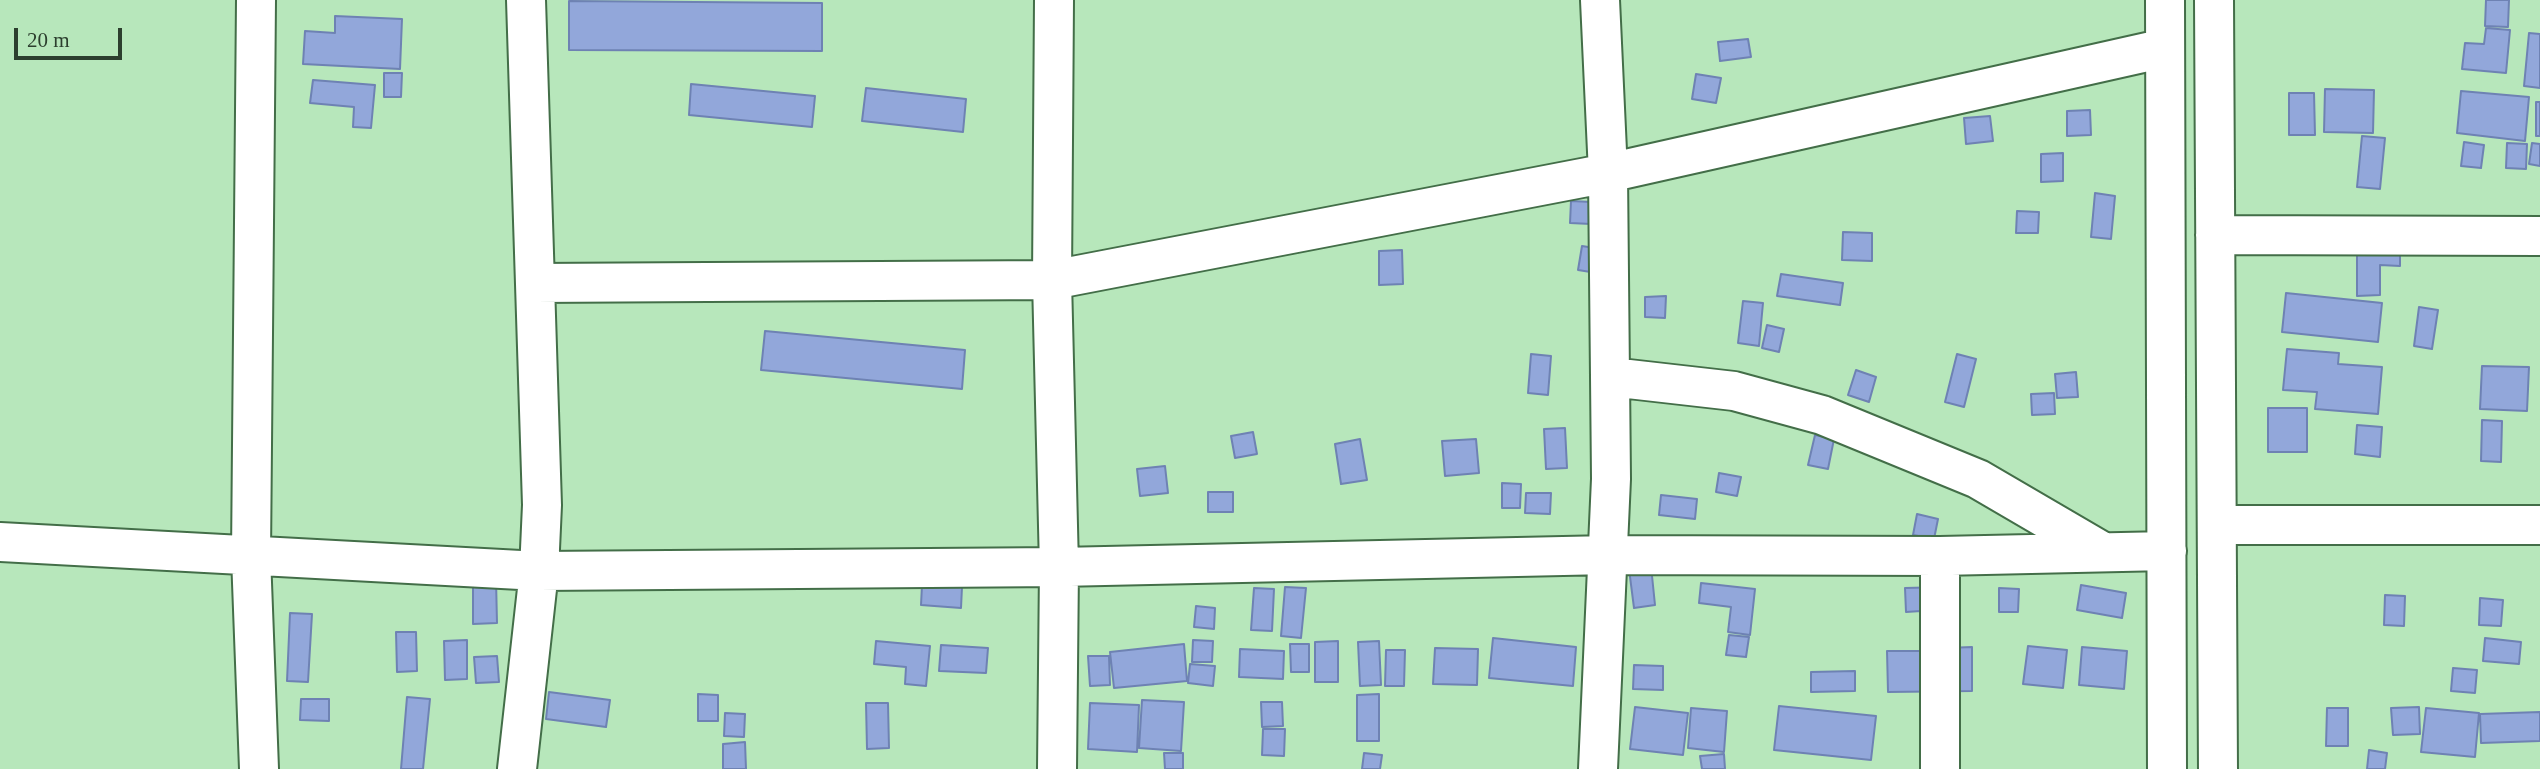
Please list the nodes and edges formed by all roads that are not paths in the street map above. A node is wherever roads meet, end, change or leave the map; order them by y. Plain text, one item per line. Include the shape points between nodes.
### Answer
1 (256, 0) edge
2 (526, 0) edge
3 (1054, 0) edge
4 (1600, 0) edge
5 (2165, 0) edge
6 (2214, 0) edge
7 (2165, 48) junction
8 (1608, 173) junction
9 (2216, 234) junction
10 (2540, 236) edge
11 (1052, 280) junction
12 (535, 283) junction
13 (1611, 377) junction
14 (2217, 525) junction
15 (2540, 525) edge
16 (0, 542) edge
17 (2167, 551) junction
18 (2103, 552) junction
19 (1609, 555) junction
20 (251, 556) junction
21 (1940, 556) junction
22 (1059, 568) junction
23 (539, 571) junction
24 (260, 769) edge
25 (517, 769) edge
26 (1056, 769) edge
27 (1598, 769) edge
28 (1940, 769) edge
29 (2167, 769) edge
30 (2218, 769) edge

1 - 20 street
2 - 12 street
3 - 11 street
4 - 8 street
5 - 7 street
6 - 9 street
7 - 8 street
7 - 17 street
8 - 11 street
8 - 13 street
9 - 10 street
9 - 14 street
11 - 12 street
11 - 22 street
12 - 23 street via 542,505
13 - 18 street via 1734,391 1822,415 1978,479
13 - 19 street
14 - 15 street
14 - 30 street
16 - 20 street
17 - 18 street
17 - 29 street
18 - 21 street
19 - 21 street
19 - 22 street
19 - 27 street
20 - 23 street
20 - 24 street
21 - 28 street
22 - 23 street
22 - 26 street
23 - 25 street

